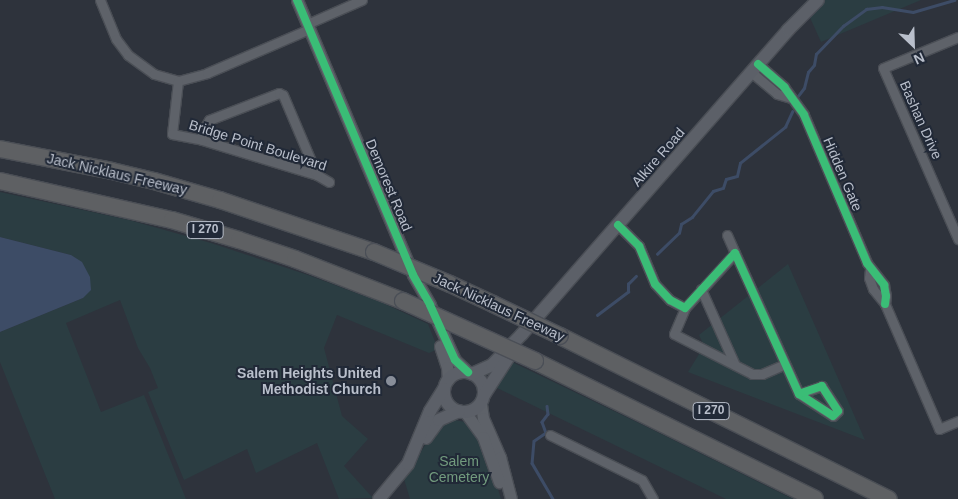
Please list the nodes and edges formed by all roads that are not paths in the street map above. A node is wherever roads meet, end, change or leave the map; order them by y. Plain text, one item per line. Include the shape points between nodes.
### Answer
1 (100, 0) edge
2 (297, 0) edge
3 (362, 0) edge
4 (818, 0) edge
5 (308, 26) junction
6 (958, 36) edge
7 (754, 68) junction
8 (178, 81) junction
9 (202, 140) junction
10 (0, 149) edge
11 (317, 175) junction
12 (0, 181) edge
13 (329, 182) dead end
14 (618, 226) junction
15 (727, 235) dead end
16 (958, 239) edge
17 (735, 253) junction
18 (700, 289) junction
19 (422, 294) junction
20 (685, 308) junction
21 (522, 334) junction
22 (785, 364) junction
23 (735, 365) junction
24 (470, 373) junction
25 (446, 385) junction
26 (799, 394) dead end
27 (482, 399) junction
28 (462, 412) junction
29 (958, 421) edge
30 (550, 435) dead end
31 (410, 460) junction
32 (379, 499) edge
33 (504, 499) edge
34 (511, 499) edge
35 (653, 499) edge
36 (815, 499) edge
37 (889, 499) edge

1 - 8 street via 116,39 128,56 145,70
2 - 5 street, Demorest Road
3 - 5 street
4 - 7 main road, Alkire Road
5 - 8 street via 207,73
5 - 19 street, Demorest Road
6 - 16 street, Bashan Drive via 883,68
7 - 14 main road, Alkire Road
7 - 29 street, Hidden Gate via 777,94 790,98 804,116 870,269 873,289 885,304 939,429
8 - 9 street, Bridge Point Boulevard via 172,134
9 - 11 street, Bridge Point Boulevard
9 - 11 street via 202,132 209,120 279,93 283,95
10 - 37 highway, Jack Nicklaus Freeway / I 270, bridge via 154,181 229,202 374,252 560,336
11 - 13 street, Bridge Point Boulevard
12 - 36 highway, I 270, bridge via 172,220 295,259 404,301
14 - 20 street via 639,246 655,284 670,300
14 - 21 main road, Alkire Road
15 - 17 street
17 - 18 street
17 - 22 street
18 - 20 street
18 - 23 street
19 - 24 street, Demorest Road via 455,360
19 - 25 street, Demorest Road via 447,364
20 - 23 street via 674,334
21 - 24 main road, Alkire Road via 492,365
21 - 27 main road, Alkire Road
22 - 23 street via 762,374 752,374
22 - 26 street
24 - 25 main road via 458,373
24 - 27 main road via 481,381
25 - 28 main road via 448,404
25 - 31 main road via 430,411
27 - 28 main road via 474,410
27 - 34 street via 483,418 500,457
28 - 31 main road via 436,422 419,452
28 - 33 street via 483,437
30 - 35 street via 642,480
31 - 32 main road

